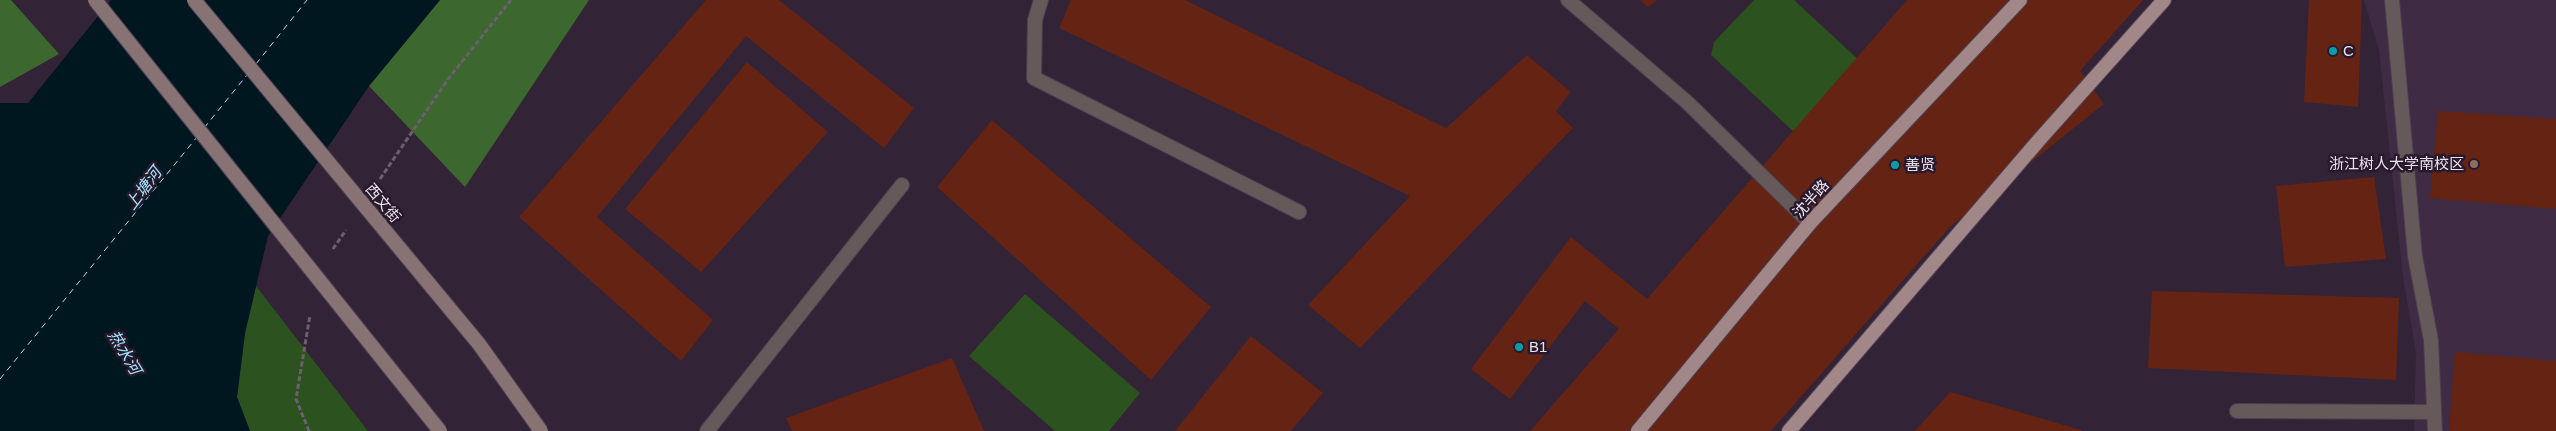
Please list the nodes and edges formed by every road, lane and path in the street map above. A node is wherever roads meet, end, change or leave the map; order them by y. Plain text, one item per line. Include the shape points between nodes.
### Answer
1 (95, 0) edge
2 (194, 0) edge
3 (1041, 0) edge
4 (1568, 0) edge
5 (2020, 0) edge
6 (2164, 0) edge
7 (2392, 0) edge
8 (902, 185) dead end
9 (1299, 212) dead end
10 (1810, 223) junction
11 (2237, 411) dead end
12 (2434, 412) junction
13 (440, 431) edge
14 (541, 431) edge
15 (707, 431) edge
16 (1638, 431) edge
17 (1789, 431) edge
18 (2434, 431) edge

1 - 13 main road, bridge
2 - 14 main road, 西文街, bridge via 479,344
3 - 9 lane via 1035,20 1034,78
4 - 10 lane via 1688,104
5 - 10 main road, 沈半路
6 - 17 main road
7 - 12 lane via 2415,256 2431,340
8 - 15 lane
10 - 16 main road, 沈半路
11 - 12 lane
12 - 18 lane

